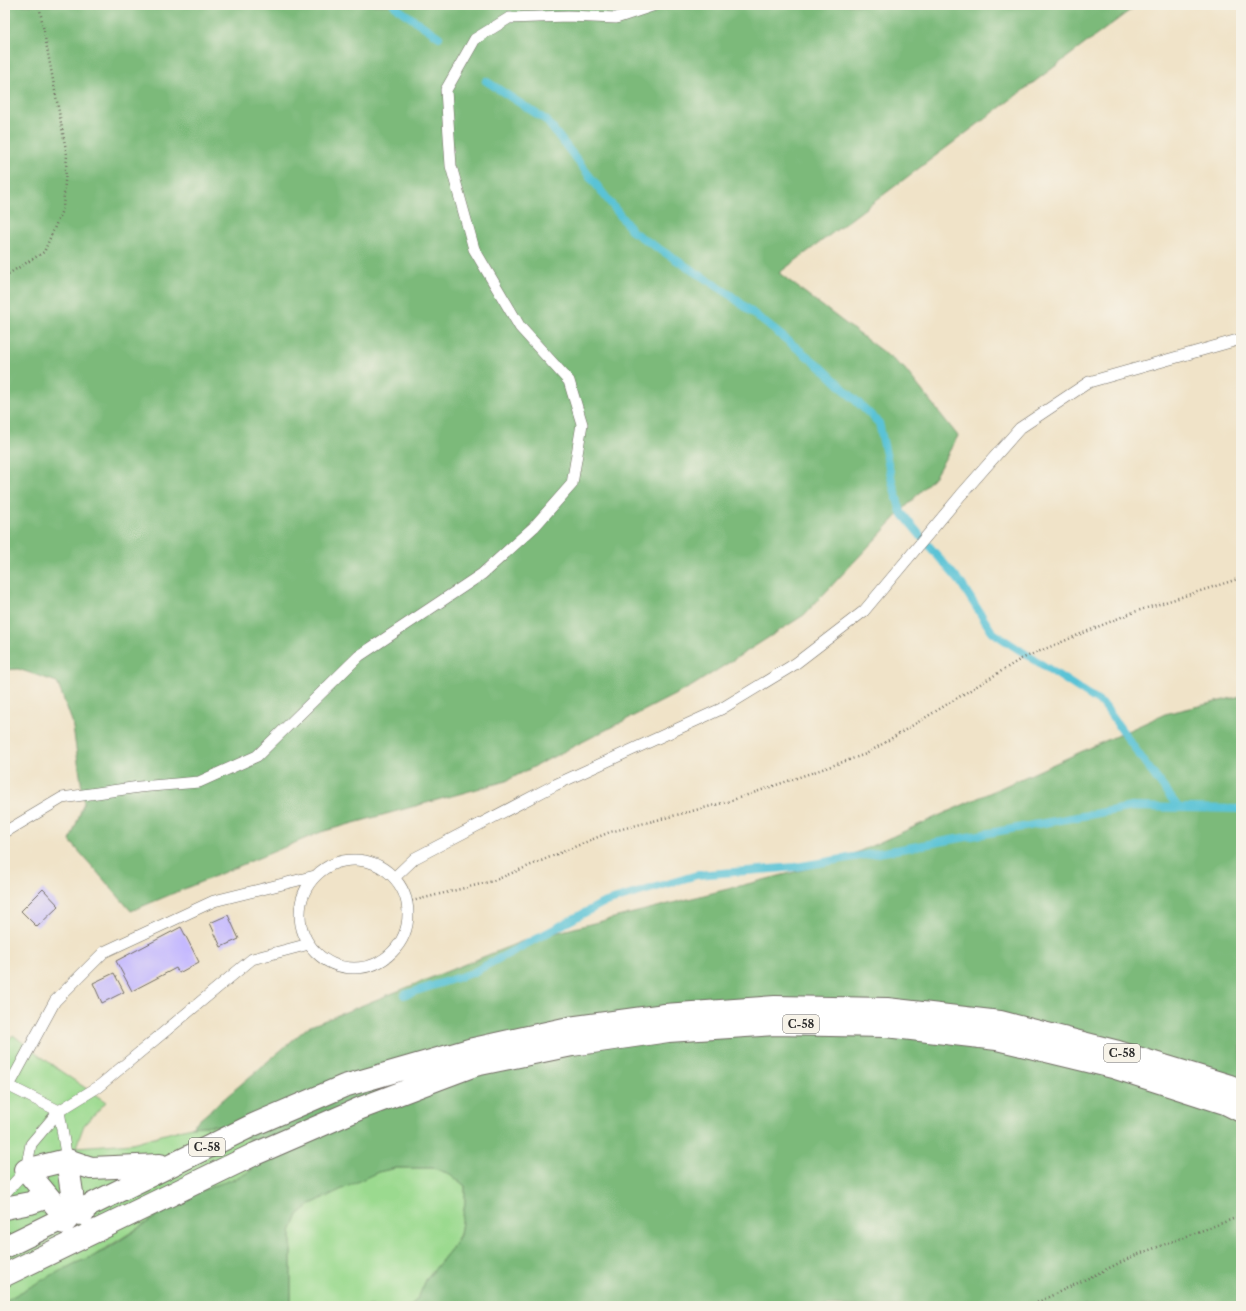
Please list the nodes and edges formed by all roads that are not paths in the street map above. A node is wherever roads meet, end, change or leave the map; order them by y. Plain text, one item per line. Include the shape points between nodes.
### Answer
1 (655, 5) edge
2 (1241, 339) edge
3 (5, 832) edge
4 (315, 876) junction
5 (395, 877) junction
6 (309, 944) junction
7 (7, 1087) edge
8 (1241, 1092) edge
9 (59, 1111) junction
10 (1241, 1111) edge
11 (255, 1154) junction
12 (67, 1160) junction
13 (172, 1164) junction
14 (26, 1170) junction
15 (5, 1193) edge
16 (48, 1197) junction
17 (5, 1208) edge
18 (73, 1213) junction
19 (5, 1247) edge
20 (10, 1273) edge

1 - 3 lane via 616,18 510,18 475,39 446,90 451,166 474,249 520,327 568,381 582,424 572,484 534,527 482,574 359,656 257,756 199,782 62,798
2 - 5 lane via 1089,382 1020,428 864,611 795,664 721,709 554,785 422,854
4 - 5 lane via 343,860 373,862
4 - 6 lane via 300,903 300,921
4 - 7 lane via 214,902 104,952 55,1000
5 - 6 lane via 408,902 407,930 393,953 375,965 349,969 322,958
6 - 9 lane via 252,959 98,1087
7 - 9 lane
8 - 13 main road, C-58 via 1230,1086 1118,1052 1000,1022 887,1009 767,1007 665,1015 569,1028 469,1050 344,1086 253,1124
9 - 12 lane
9 - 14 lane via 31,1144
10 - 11 main road, C-58 via 1225,1103 1113,1067 997,1039 886,1026 775,1024 661,1032 572,1045 475,1066 362,1108
11 - 18 main road via 152,1190 95,1214
11 - 20 main road, C-58
12 - 13 main road via 91,1168
12 - 14 main road
12 - 18 main road
13 - 18 main road, C-58
14 - 15 lane
14 - 16 main road
16 - 17 main road
16 - 18 main road via 56,1206
18 - 19 main road, C-58
18 - 20 main road via 50,1239

